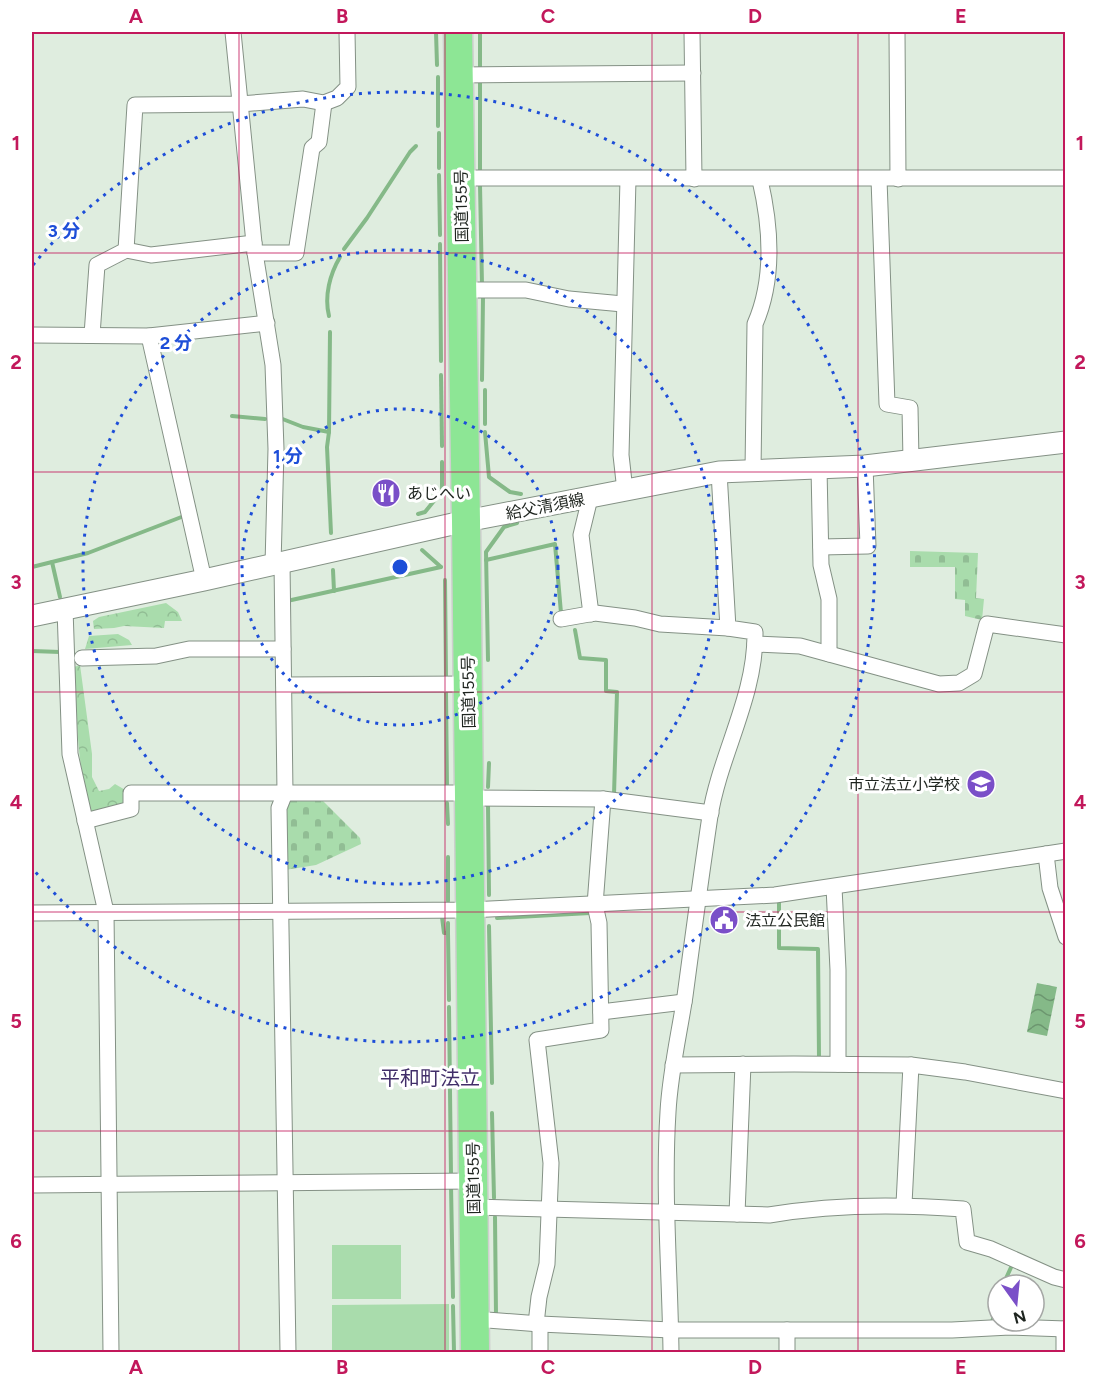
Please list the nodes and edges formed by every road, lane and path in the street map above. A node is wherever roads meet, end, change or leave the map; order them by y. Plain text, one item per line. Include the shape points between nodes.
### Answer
1 (233, 32) edge
2 (347, 32) edge
3 (458, 32) edge
4 (692, 32) edge
5 (897, 32) edge
6 (693, 73) junction
7 (459, 75) junction
8 (324, 103) junction
9 (240, 104) junction
10 (460, 178) junction
11 (1065, 178) edge
12 (628, 179) junction
13 (694, 179) junction
14 (879, 179) junction
15 (898, 179) junction
16 (760, 180) junction
17 (254, 248) junction
18 (126, 250) junction
19 (462, 290) junction
20 (623, 304) junction
21 (267, 323) junction
22 (32, 335) edge
23 (92, 335) junction
24 (149, 336) junction
25 (1065, 442) edge
26 (911, 461) junction
27 (865, 466) junction
28 (819, 468) junction
29 (753, 470) junction
30 (719, 472) junction
31 (625, 491) junction
32 (590, 498) junction
33 (466, 521) junction
34 (821, 548) junction
35 (277, 564) junction
36 (204, 580) junction
37 (65, 609) junction
38 (591, 614) junction
39 (32, 616) edge
40 (561, 619) dead end
41 (728, 628) junction
42 (1065, 635) edge
43 (755, 644) junction
44 (283, 649) junction
45 (829, 654) junction
46 (82, 658) dead end
47 (468, 684) junction
48 (284, 686) junction
49 (285, 793) junction
50 (469, 795) junction
51 (603, 799) junction
52 (711, 813) junction
53 (85, 821) junction
54 (1065, 851) edge
55 (1046, 854) junction
56 (834, 887) junction
57 (699, 900) junction
58 (595, 905) junction
59 (470, 910) junction
60 (282, 911) junction
61 (106, 912) junction
62 (32, 913) edge
63 (1065, 937) edge
64 (684, 1002) junction
65 (601, 1012) junction
66 (743, 1064) junction
67 (838, 1064) junction
68 (673, 1065) junction
69 (911, 1065) junction
70 (1065, 1091) edge
71 (285, 1183) junction
72 (32, 1185) edge
73 (109, 1185) junction
74 (473, 1194) junction
75 (904, 1204) junction
76 (548, 1209) junction
77 (666, 1211) junction
78 (737, 1214) junction
79 (1065, 1280) edge
80 (474, 1319) junction
81 (538, 1324) junction
82 (1064, 1329) edge
83 (671, 1330) junction
84 (787, 1330) junction
85 (111, 1353) edge
86 (288, 1353) edge
87 (475, 1353) edge
88 (540, 1353) edge
89 (672, 1353) edge
90 (787, 1353) edge
91 (1064, 1353) edge

1 - 9 street
2 - 8 street via 348,87 337,98
3 - 7 highway, 国道155号
4 - 6 street
5 - 15 street
6 - 7 street
6 - 13 street
7 - 10 highway, 国道155号
8 - 9 street via 303,99
8 - 17 street via 319,142 312,148 296,253
9 - 17 street
9 - 18 street via 135,105
10 - 12 street
10 - 19 highway, 国道155号
11 - 15 street
12 - 13 street
12 - 20 street
13 - 16 street
14 - 15 street
14 - 16 street
14 - 26 street via 887,404 910,408
16 - 29 street via 771,242 762,308 755,324
17 - 18 street via 152,255
17 - 21 street
18 - 23 street via 97,265
19 - 20 street via 526,290
19 - 33 highway, 国道155号
20 - 31 street via 621,455
21 - 24 street
21 - 35 street via 273,365
22 - 23 street
23 - 24 street
24 - 36 street
25 - 26 main road, 給父清須線
26 - 27 main road, 給父清須線
27 - 28 main road, 給父清須線
27 - 34 street via 868,546
28 - 29 main road, 給父清須線
28 - 34 street
29 - 30 main road, 給父清須線
30 - 31 main road, 給父清須線
30 - 41 street
31 - 32 main road, 給父清須線
32 - 33 main road, 給父清須線
32 - 38 street via 581,535
33 - 35 main road, 給父清須線
33 - 47 highway, 国道155号
34 - 45 street via 829,599
35 - 36 main road, 給父清須線
35 - 44 street
36 - 37 main road, 給父清須線
37 - 39 main road, 給父清須線
37 - 53 street via 70,754
38 - 40 street
38 - 41 street
41 - 43 street via 755,632
42 - 45 street via 987,624 974,674 959,683 939,684
43 - 45 street via 800,646
43 - 52 street via 748,687
44 - 46 street via 189,649 156,656
44 - 48 street
47 - 48 street
47 - 50 highway, 国道155号
48 - 49 street
49 - 50 street
49 - 53 street via 131,793 131,809
49 - 60 street via 279,808
50 - 51 street
50 - 59 highway, 国道155号
51 - 52 street
51 - 58 street
52 - 57 street
53 - 61 street
54 - 55 street
55 - 56 street
55 - 63 street via 1050,888
56 - 57 street
56 - 67 street
57 - 58 street
57 - 64 street
58 - 59 street
58 - 65 street
59 - 60 street
59 - 74 highway, 国道155号
60 - 61 street
60 - 71 street
61 - 62 street
61 - 73 street
64 - 65 street
64 - 68 street
65 - 76 street via 601,1030 537,1040 551,1163
66 - 67 street
66 - 68 street
66 - 78 street
67 - 69 street
68 - 77 street via 666,1144
69 - 70 street
69 - 75 street
71 - 73 street
71 - 74 street
71 - 86 street
72 - 73 street
73 - 85 street
74 - 76 street
74 - 80 highway, 国道155号
75 - 78 street
75 - 79 street via 963,1209 967,1242
76 - 77 street
76 - 81 street via 547,1264 539,1297
77 - 78 street
77 - 83 street
80 - 81 street
80 - 87 highway, 国道155号
81 - 83 street
81 - 88 street
82 - 84 street
82 - 91 street
83 - 84 street
83 - 89 street
84 - 90 street

